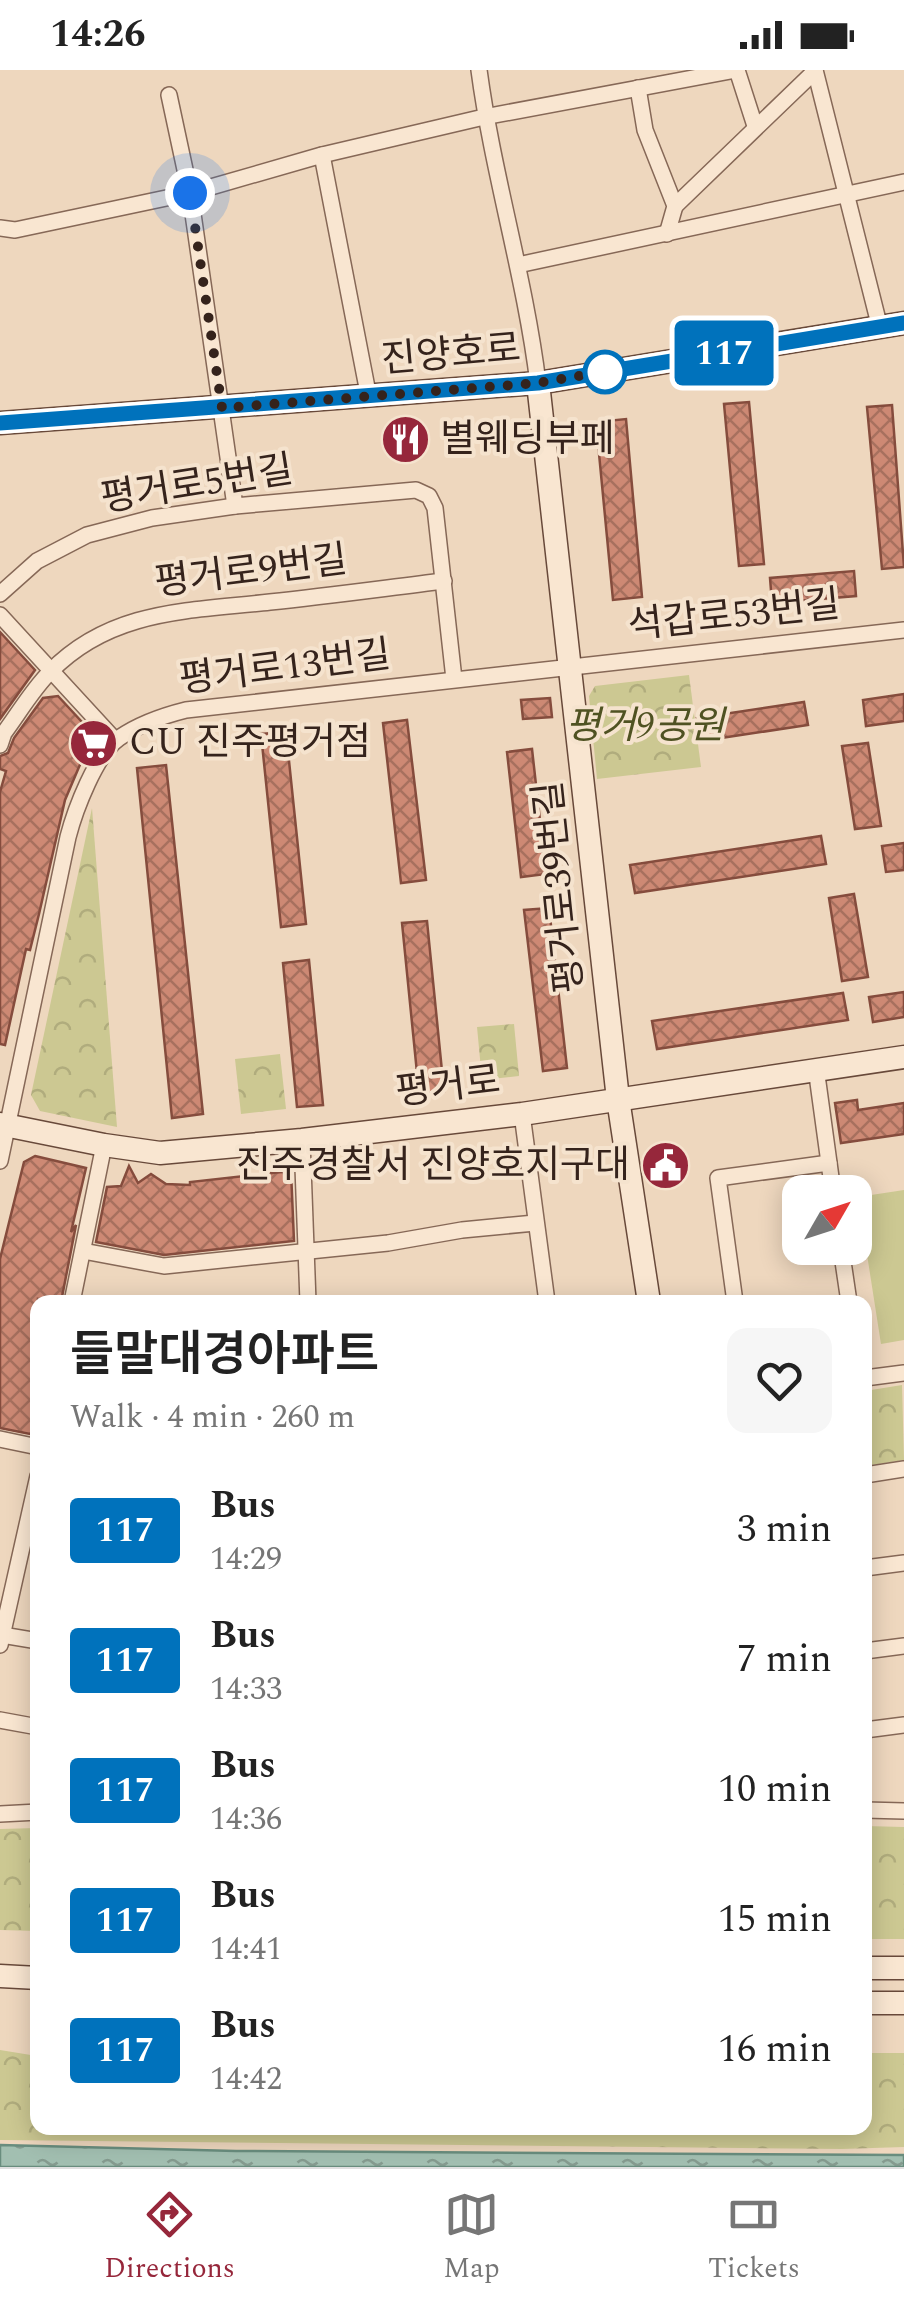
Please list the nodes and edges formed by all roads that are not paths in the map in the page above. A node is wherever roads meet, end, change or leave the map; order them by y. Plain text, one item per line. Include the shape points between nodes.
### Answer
1 (479, 70) edge
2 (737, 70) edge
3 (815, 70) edge
4 (638, 88) junction
5 (169, 95) dead end
6 (484, 116) junction
7 (755, 126) junction
8 (322, 155) junction
9 (904, 182) edge
10 (190, 193) junction
11 (846, 194) junction
12 (675, 206) junction
13 (0, 228) edge
14 (667, 234) junction
15 (518, 265) junction
16 (904, 323) edge
17 (880, 328) junction
18 (538, 383) junction
19 (369, 398) junction
20 (222, 408) junction
21 (0, 423) edge
22 (235, 506) junction
23 (444, 581) junction
24 (0, 594) edge
25 (0, 615) edge
26 (904, 630) edge
27 (572, 666) junction
28 (51, 671) junction
29 (454, 679) junction
30 (115, 740) junction
31 (0, 745) edge
32 (904, 1056) edge
33 (816, 1068) junction
34 (618, 1100) junction
35 (522, 1114) junction
36 (4, 1125) edge
37 (302, 1140) junction
38 (104, 1145) junction
39 (0, 1161) edge
40 (829, 1163) junction
41 (831, 1175) edge
42 (535, 1223) junction
43 (83, 1251) junction
44 (306, 1252) junction
45 (844, 1265) edge
46 (74, 1295) edge
47 (308, 1295) edge
48 (546, 1295) edge
49 (648, 1295) edge
50 (735, 1295) edge
51 (848, 1295) edge
52 (904, 1373) edge
53 (872, 1377) edge
54 (0, 1439) edge
55 (30, 1445) edge
56 (904, 1469) edge
57 (872, 1474) edge
58 (30, 1549) edge
59 (904, 1563) edge
60 (872, 1567) edge
61 (1, 1640) edge
62 (30, 1641) edge
63 (904, 1646) edge
64 (872, 1650) edge
65 (0, 1720) edge
66 (904, 1725) edge
67 (30, 1726) edge
68 (872, 1729) edge
69 (872, 1810) edge
70 (904, 1811) edge
71 (30, 1812) edge
72 (0, 1814) edge
73 (872, 1968) edge
74 (904, 1968) edge
75 (0, 1976) edge
76 (30, 1978) edge
77 (872, 2003) edge
78 (904, 2003) edge

1 - 6 street
2 - 4 street
2 - 7 street
3 - 7 street
3 - 11 street
4 - 6 street
4 - 12 street via 645,130
5 - 10 street
6 - 8 street
6 - 15 street
7 - 12 street
8 - 10 street
8 - 19 street
9 - 11 street
10 - 13 street
10 - 20 street
11 - 14 street
11 - 17 street
12 - 14 street
14 - 15 street
15 - 18 street
16 - 17 street, 진양호로
17 - 18 street, 진양호로
18 - 19 street, 진양호로
18 - 27 street, 평거로39번길
19 - 20 street, 진양호로
20 - 21 street, 진양호로
20 - 22 street
22 - 23 street, 평거로5번길 via 423,492 435,508
22 - 24 street, 평거로5번길 via 87,536 37,561
23 - 28 street, 평거로9번길 via 182,609 134,620
23 - 29 street
25 - 28 street
26 - 27 street, 석갑로53번길
27 - 29 street, 평거로13번길
27 - 34 street, 평거로39번길
28 - 30 street
28 - 31 street, 평거로9번길
29 - 30 street, 평거로13번길 via 186,710
30 - 36 street via 78,800
32 - 33 street, 평거로
33 - 34 street, 평거로
33 - 40 street
34 - 35 street, 평거로
34 - 49 street, 평거로39번길
35 - 37 street, 평거로
35 - 42 street
36 - 38 street, 평거로
36 - 39 street
37 - 38 street, 평거로 via 160,1153
37 - 44 street
38 - 43 street
40 - 41 street
40 - 50 street via 718,1178
42 - 44 street
42 - 48 street
43 - 44 street via 164,1266
43 - 46 street
44 - 47 street
45 - 51 street
52 - 53 street
54 - 55 street
56 - 57 street
58 - 61 street
59 - 60 street
61 - 62 street
63 - 64 street
65 - 67 street
66 - 68 street
69 - 70 street
71 - 72 street
73 - 74 street
75 - 76 street
77 - 78 street

